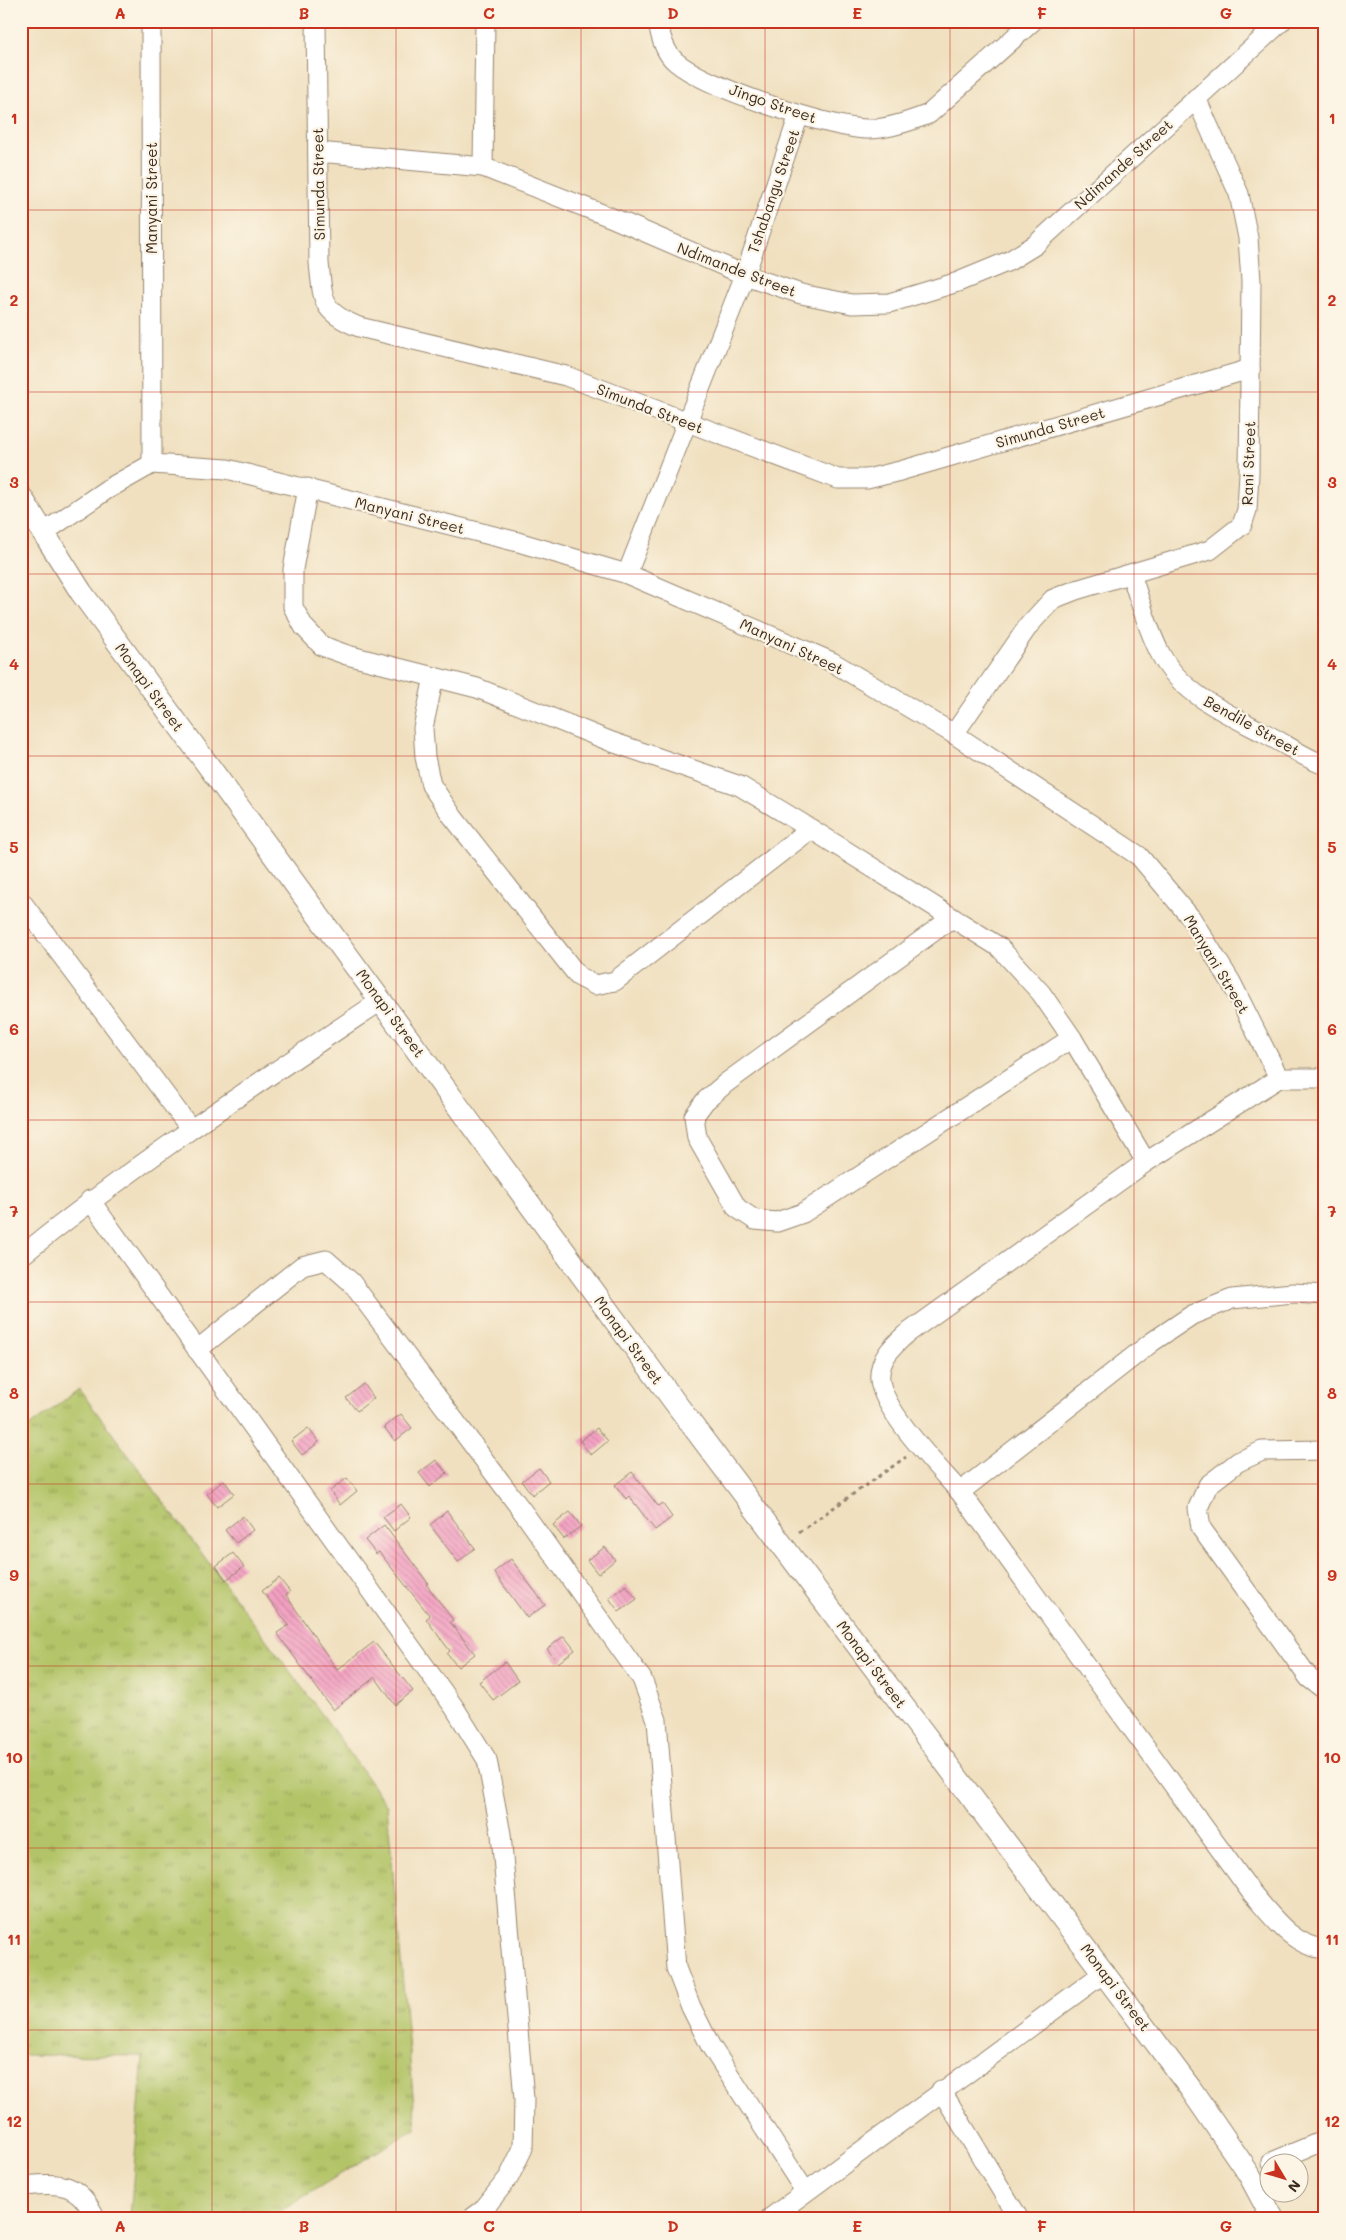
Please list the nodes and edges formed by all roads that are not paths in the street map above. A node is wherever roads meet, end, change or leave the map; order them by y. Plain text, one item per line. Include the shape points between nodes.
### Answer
1 (151, 21) edge
2 (316, 21) edge
3 (485, 21) edge
4 (658, 21) edge
5 (1033, 21) edge
6 (1282, 21) edge
7 (1196, 98) junction
8 (799, 115) junction
9 (318, 152) junction
10 (483, 167) junction
11 (744, 275) junction
12 (1250, 369) junction
13 (688, 422) junction
14 (152, 464) junction
15 (308, 488) junction
16 (21, 497) edge
17 (43, 532) junction
18 (628, 574) junction
19 (1131, 574) junction
20 (434, 678) junction
21 (954, 734) junction
22 (1325, 765) edge
23 (810, 829) junction
24 (21, 901) edge
25 (952, 918) junction
26 (382, 1000) junction
27 (1072, 1038) junction
28 (1279, 1078) junction
29 (1325, 1078) edge
30 (190, 1128) junction
31 (1146, 1162) junction
32 (90, 1200) junction
33 (21, 1256) edge
34 (1325, 1295) edge
35 (197, 1350) junction
36 (1325, 1450) edge
37 (960, 1492) junction
38 (1325, 1690) edge
39 (1325, 1949) edge
40 (1105, 1972) junction
41 (941, 2090) junction
42 (1325, 2140) edge
43 (1296, 2152) edge
44 (1258, 2168) edge
45 (21, 2186) edge
46 (805, 2191) junction
47 (1268, 2202) edge
48 (96, 2219) edge
49 (471, 2219) edge
50 (769, 2219) edge
51 (1019, 2219) edge
52 (1273, 2219) edge

1 - 14 street, Manyani Street
2 - 9 street, Simunda Street
3 - 10 street
4 - 8 street, Jingo Street via 664,46 676,62 697,75
5 - 8 street, Jingo Street via 929,114 912,121 867,129
6 - 7 street, Ndimande Street
7 - 11 street, Ndimande Street via 1034,245 987,271 889,303 852,304 801,294
7 - 12 street, Rani Street via 1239,194 1248,238
8 - 11 street, Tshabangu Street
9 - 10 street, Ndimande Street
9 - 13 street, Simunda Street via 322,292 328,308 338,319 359,327 566,376
10 - 11 street, Ndimande Street via 615,218
11 - 13 street, Tshabangu Street
12 - 13 street, Simunda Street via 867,479 838,480
12 - 19 street, Rani Street via 1249,473 1247,510 1242,525 1210,550
13 - 18 street, Tshabangu Street
14 - 15 street, Manyani Street via 227,469
14 - 17 street
15 - 18 street, Manyani Street
15 - 20 street via 293,569 293,607 304,627 322,646
16 - 17 street, Monapi Street
17 - 26 street, Monapi Street via 80,592
18 - 21 street, Manyani Street via 832,662
19 - 21 street, Rani Street via 1053,599 1029,625
19 - 22 street, Bendile Street via 1160,654 1174,674 1213,705
20 - 23 street via 477,688 612,742 740,786
20 - 23 street via 423,728 431,785 578,976 595,985 615,981
21 - 28 street, Manyani Street via 1139,856 1191,918 1231,982
23 - 25 street
24 - 30 street
25 - 27 street via 999,947 1041,993
25 - 27 street via 705,1101 694,1116 697,1138 738,1208 755,1220 777,1222 803,1213
26 - 30 street
26 - 40 street, Monapi Street via 680,1409
27 - 31 street
28 - 29 street
28 - 31 street
30 - 32 street
31 - 37 street via 905,1334 889,1349 881,1367 880,1380 885,1398
32 - 33 street
32 - 35 street
34 - 37 street via 1293,1293 1232,1300 1192,1316 1152,1342
35 - 46 street via 302,1266 326,1260 351,1282 532,1524 642,1679 657,1720 676,1968 710,2045
35 - 49 street via 454,1707 487,1760 502,1834 524,2099 523,2148 509,2177 483,2210
36 - 38 street via 1262,1451 1238,1462 1208,1485 1198,1508 1201,1528 1220,1557 1309,1678
37 - 39 street via 1251,1892 1282,1927 1310,1948
40 - 41 street
40 - 44 street, Monapi Street via 1190,2088
41 - 46 street
41 - 51 street
42 - 43 street
45 - 48 street via 56,2184 77,2192 89,2204
46 - 50 street
47 - 52 street, Monapi Street

